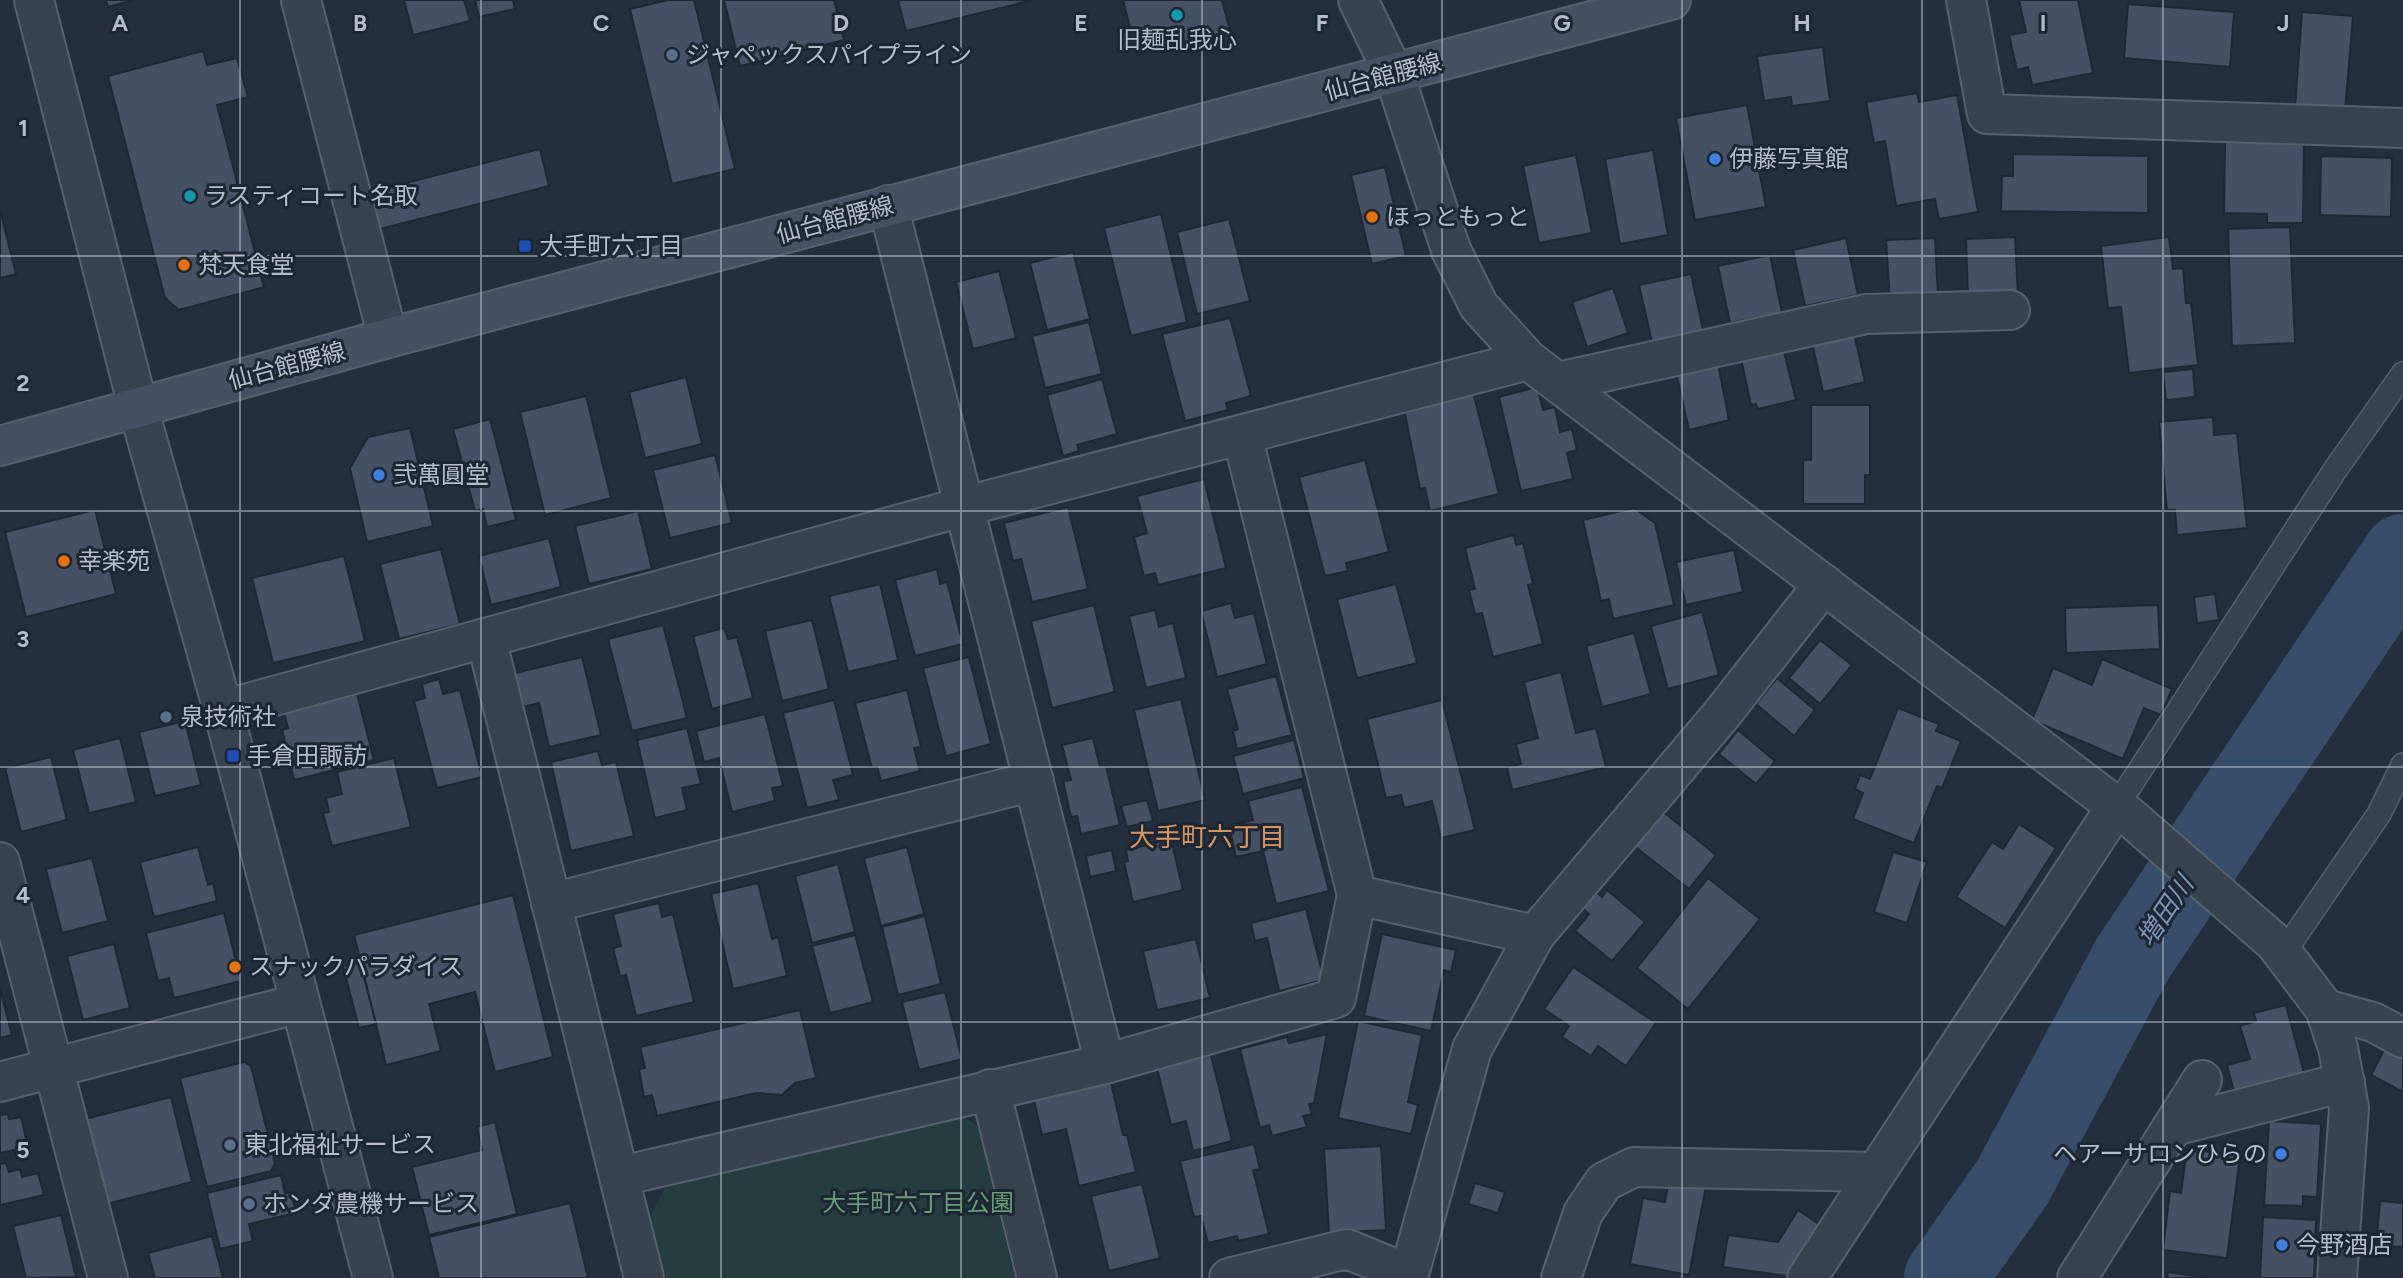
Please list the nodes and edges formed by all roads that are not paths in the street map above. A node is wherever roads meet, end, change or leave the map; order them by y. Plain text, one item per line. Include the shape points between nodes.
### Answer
1 (34, 0) edge
2 (301, 0) edge
3 (1357, 0) edge
4 (1966, 0) edge
5 (1662, 1) edge
6 (1394, 74) junction
7 (2403, 128) edge
8 (888, 205) junction
9 (2010, 310) dead end
10 (388, 338) junction
11 (1528, 360) junction
12 (2403, 374) edge
13 (1558, 382) junction
14 (138, 407) junction
15 (1242, 435) junction
16 (0, 446) edge
17 (966, 506) junction
18 (1824, 584) junction
19 (486, 638) junction
20 (223, 710) junction
21 (2403, 765) edge
22 (1034, 781) junction
23 (2123, 812) junction
24 (0, 862) edge
25 (1357, 895) junction
26 (551, 903) junction
27 (1535, 935) junction
28 (2279, 947) junction
29 (300, 1003) junction
30 (2325, 1009) junction
31 (2403, 1038) edge
32 (1105, 1064) junction
33 (54, 1068) junction
34 (2202, 1080) dead end
35 (0, 1082) edge
36 (2345, 1082) junction
37 (990, 1089) junction
38 (2174, 1126) junction
39 (1876, 1172) junction
40 (621, 1176) junction
41 (1408, 1276) edge
42 (108, 1278) edge
43 (373, 1278) edge
44 (644, 1278) edge
45 (1037, 1278) edge
46 (1229, 1278) edge
47 (1561, 1278) edge
48 (1807, 1278) edge
49 (2077, 1278) edge
50 (2337, 1278) edge

1 - 14 street
2 - 10 street
3 - 6 street
4 - 7 street via 1987,114
5 - 6 main road, 仙台館腰線
6 - 8 main road, 仙台館腰線
6 - 11 street via 1451,250 1479,306
8 - 10 main road, 仙台館腰線
8 - 17 street
9 - 13 street via 1866,314
10 - 14 main road, 仙台館腰線
11 - 13 street
11 - 15 street
12 - 23 lane via 2335,470
13 - 18 street
14 - 16 main road, 仙台館腰線
14 - 20 street
15 - 17 street
15 - 25 street
17 - 19 street
17 - 22 street
18 - 23 street
18 - 27 street
19 - 20 street
19 - 26 street
20 - 29 street
21 - 28 lane via 2379,814
22 - 26 street
22 - 32 street
23 - 28 street
23 - 39 street
24 - 33 street
25 - 27 street
25 - 32 street via 1336,998
26 - 40 street
27 - 41 street via 1472,1049
28 - 30 street
29 - 33 street
29 - 43 street
30 - 31 street via 2374,1022
30 - 36 street
32 - 37 street
33 - 35 street
33 - 42 street
34 - 38 street
36 - 38 street
36 - 50 street via 2349,1108
37 - 40 street
37 - 45 street
38 - 49 street
39 - 47 street via 1634,1167 1604,1182 1583,1213
39 - 48 street
40 - 44 street
41 - 46 street via 1347,1249

